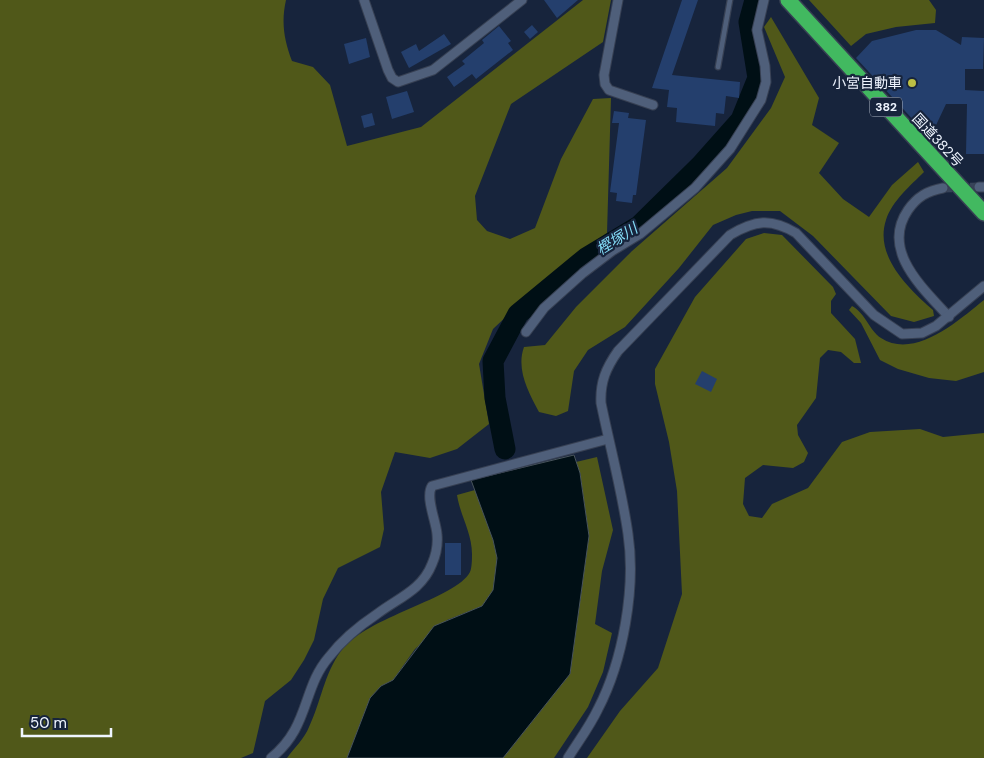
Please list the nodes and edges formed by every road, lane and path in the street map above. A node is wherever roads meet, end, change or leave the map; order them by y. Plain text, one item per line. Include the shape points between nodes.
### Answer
1 (364, 0) edge
2 (522, 0) edge
3 (618, 0) edge
4 (730, 0) edge
5 (764, 0) edge
6 (788, 0) edge
7 (718, 67) dead end
8 (653, 104) dead end
9 (942, 188) tunnel mouth
10 (984, 213) edge
11 (984, 286) edge
12 (949, 317) junction
13 (526, 332) dead end
14 (608, 439) junction
15 (271, 758) edge
16 (568, 758) edge

1 - 2 street via 388,70 398,82 432,70
3 - 8 street via 605,84 610,90
4 - 7 lane
5 - 13 street via 757,30 766,82 761,100 730,149 695,188 640,234 583,273 544,308
6 - 10 highway, 国道382号 / 382
9 - 12 street via 922,195 912,204 899,228 899,240 910,272
11 - 12 street
12 - 14 street via 922,333 902,334 874,315 796,234 782,225 769,222 744,226 724,242 611,361 600,388
14 - 15 street via 432,486 430,494 438,537 432,565 423,580 402,599 356,629 328,657 297,727
14 - 16 street via 628,535 628,604 624,631 599,709

